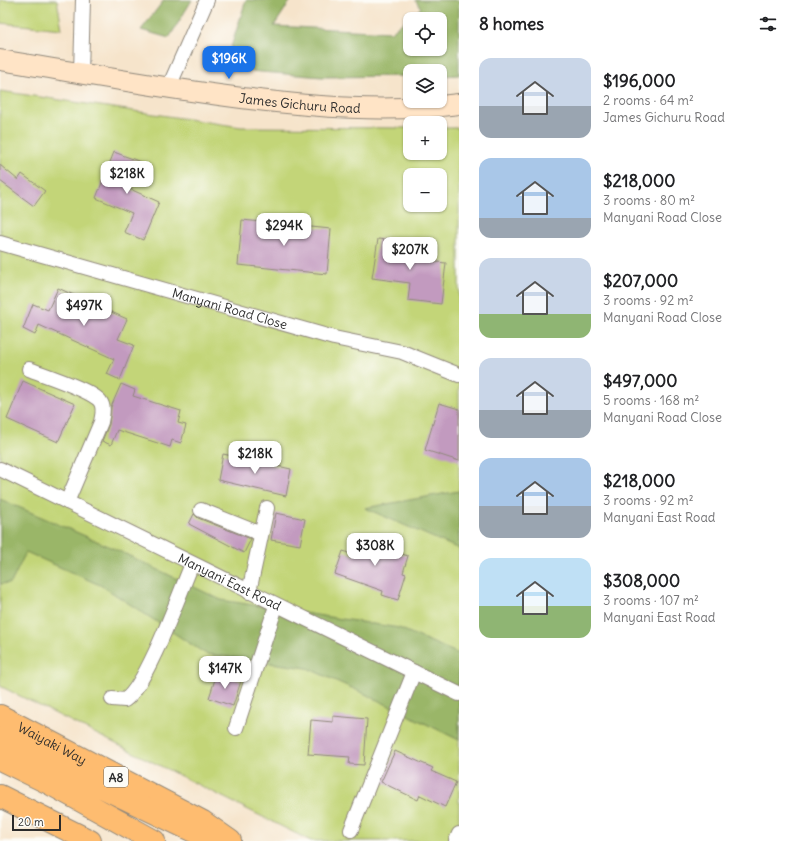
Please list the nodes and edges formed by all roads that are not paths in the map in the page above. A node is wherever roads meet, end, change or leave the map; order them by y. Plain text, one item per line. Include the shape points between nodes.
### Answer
1 (83, 0) edge
2 (207, 0) edge
3 (0, 60) edge
4 (81, 73) junction
5 (168, 88) junction
6 (459, 104) edge
7 (0, 243) edge
8 (29, 369) dead end
9 (459, 375) edge
10 (0, 469) edge
11 (67, 502) junction
12 (267, 508) dead end
13 (201, 510) dead end
14 (261, 534) junction
15 (192, 564) junction
16 (249, 592) junction
17 (276, 606) junction
18 (414, 672) junction
19 (459, 694) edge
20 (112, 699) dead end
21 (0, 716) edge
22 (236, 728) dead end
23 (0, 738) edge
24 (0, 759) edge
25 (0, 796) edge
26 (351, 830) dead end
27 (459, 834) edge
28 (90, 841) edge
29 (154, 841) edge
30 (214, 841) edge
31 (230, 841) edge
32 (456, 841) edge

1 - 4 street
2 - 5 street
3 - 4 main road, James Gichuru Road
4 - 5 main road, James Gichuru Road
5 - 6 main road, James Gichuru Road via 309,107 409,109
7 - 9 street, Manyani Road Close via 334,338 402,352
8 - 11 street via 90,394 100,401 103,410
10 - 11 street, Manyani East Road
11 - 15 street, Manyani East Road
12 - 14 street
13 - 14 street
14 - 16 street
15 - 16 street, Manyani East Road
15 - 20 street via 153,657 136,689 125,700
16 - 17 street, Manyani East Road
17 - 18 street, Manyani East Road
17 - 22 street
18 - 19 street, Manyani East Road
18 - 26 street
21 - 31 main road, Waiyaki Way / A8 via 203,822
23 - 30 main road, A8
24 - 29 main road via 50,783
25 - 28 main road
27 - 32 street

